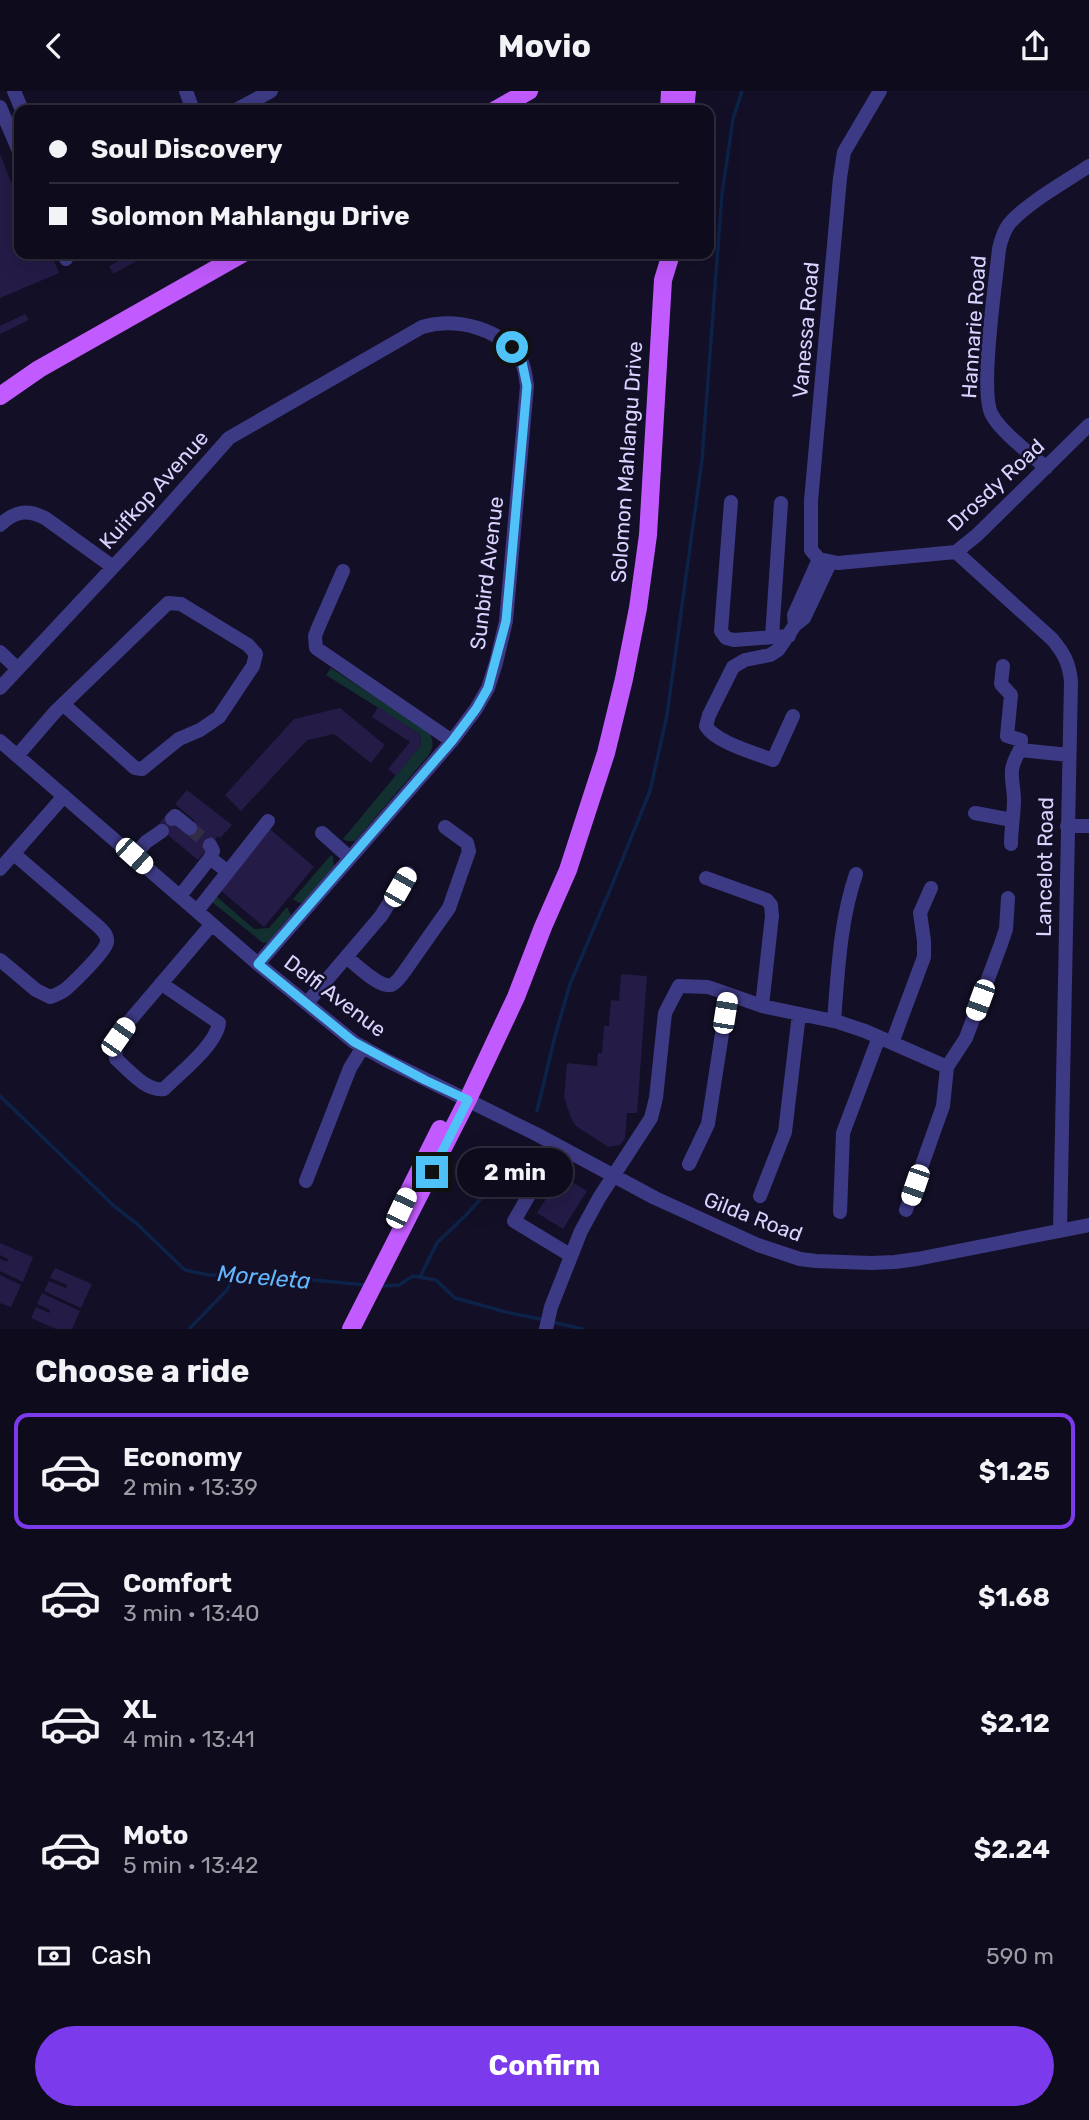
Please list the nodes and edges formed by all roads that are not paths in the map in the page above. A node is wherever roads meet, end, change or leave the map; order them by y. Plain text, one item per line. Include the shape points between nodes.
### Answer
1 (271, 91) edge
2 (529, 91) edge
3 (880, 91) edge
4 (245, 105) edge
5 (504, 105) edge
6 (0, 107) edge
7 (14, 139) edge
8 (1089, 166) edge
9 (233, 259) edge
10 (660, 259) edge
11 (669, 259) edge
12 (663, 280) junction
13 (445, 322) joint
14 (38, 369) junction
15 (0, 386) edge
16 (0, 396) edge
17 (1089, 425) edge
18 (1046, 468) junction
19 (731, 502) dead end
20 (781, 503) dead end
21 (0, 525) edge
22 (956, 552) junction
23 (829, 562) junction
24 (114, 567) junction
25 (343, 571) dead end
26 (792, 631) junction
27 (772, 637) junction
28 (0, 652) edge
29 (1003, 666) dead end
30 (18, 669) junction
31 (0, 688) edge
32 (64, 705) junction
33 (793, 716) dead end
34 (0, 741) edge
35 (452, 741) junction
36 (1020, 750) junction
37 (1069, 755) junction
38 (17, 756) junction
39 (64, 796) junction
40 (975, 813) dead end
41 (1012, 820) junction
42 (268, 821) dead end
43 (1067, 826) junction
44 (1089, 826) edge
45 (446, 827) dead end
46 (190, 828) tunnel mouth
47 (322, 834) dead end
48 (1010, 844) dead end
49 (14, 854) junction
50 (134, 856) junction
51 (350, 858) junction
52 (0, 869) edge
53 (228, 872) junction
54 (408, 873) dead end
55 (856, 874) dead end
56 (706, 878) dead end
57 (931, 888) dead end
58 (180, 896) junction
59 (1009, 898) dead end
60 (197, 911) junction
61 (212, 924) junction
62 (346, 957) junction
63 (0, 960) edge
64 (258, 964) junction
65 (162, 984) junction
66 (728, 995) junction
67 (307, 1003) junction
68 (762, 1006) junction
69 (799, 1014) junction
70 (834, 1021) junction
71 (885, 1039) junction
72 (363, 1047) junction
73 (947, 1067) junction
74 (463, 1097) junction
75 (689, 1164) dead end
76 (614, 1178) junction
77 (306, 1181) dead end
78 (536, 1183) dead end
79 (760, 1196) dead end
80 (906, 1210) dead end
81 (840, 1212) dead end
82 (1089, 1226) edge
83 (1060, 1231) junction
84 (570, 1255) junction
85 (350, 1324) edge
86 (546, 1329) edge

1 - 4 street
2 - 5 main road
3 - 23 street, Vanessa Road via 844,152 840,178 811,501 811,550
6 - 7 street
8 - 18 street, Hannarie Road via 1016,218 1002,236 999,249 988,403 993,418
9 - 14 main road
10 - 12 main road, Solomon Mahlangu Drive
11 - 12 main road, Solomon Mahlangu Drive
12 - 74 main road, Solomon Mahlangu Drive via 648,535 638,608 606,753 568,870 504,998
13 - 24 street, Kuifkop Avenue via 422,327 229,438
13 - 35 street, Sunbird Avenue via 503,339 522,362 527,386 506,621 488,688
14 - 15 main road
14 - 16 main road
17 - 18 street, Drosdy Road
18 - 22 street, Drosdy Road
19 - 27 street via 721,631 734,639
20 - 27 street
21 - 24 street via 18,512 35,513
22 - 23 street, Drosdy Road
22 - 37 street, Lancelot Road via 1066,657 1071,681
23 - 26 street via 798,605
24 - 30 street, Kuifkop Avenue
25 - 35 street via 315,636 316,649
26 - 27 street
26 - 33 street via 775,653 733,667 706,726 711,733 773,760
28 - 30 street
29 - 36 street via 1001,684 1011,695 1007,736 1021,740
30 - 31 street, Kuifkop Avenue
32 - 32 street via 168,603 181,604 256,654 222,713 142,769 135,768
32 - 38 street
34 - 38 street, Delfi Avenue
35 - 51 street, Sunbird Avenue
36 - 37 street
36 - 41 street via 1012,764
37 - 43 street, Lancelot Road
38 - 39 street, Delfi Avenue
39 - 49 street
39 - 50 street, Delfi Avenue
40 - 41 street
41 - 48 street
42 - 53 street
43 - 44 street
43 - 83 street, Lancelot Road
45 - 62 street via 467,843 469,851 449,908 404,972 388,986 380,984
46 - 50 street via 175,816
47 - 51 street
49 - 52 street
49 - 63 street via 102,930 107,941 66,989 50,996
50 - 58 street, Delfi Avenue
51 - 64 street, Sunbird Avenue
53 - 58 street via 210,851
53 - 60 street
54 - 62 street via 381,916
55 - 70 street via 842,934
56 - 68 street via 771,905
57 - 71 street via 920,913 923,957
58 - 60 street, Delfi Avenue
59 - 73 street via 1001,944 966,1038
60 - 61 street, Delfi Avenue
61 - 64 street, Delfi Avenue
61 - 65 street
62 - 67 street
64 - 67 street, Delfi Avenue
65 - 65 street via 219,1023 207,1046 159,1090 142,1081 114,1052 126,1025
66 - 68 street
66 - 75 street via 708,1124
66 - 76 street via 708,987 679,986 665,1013 651,1118
67 - 72 street, Delfi Avenue
68 - 69 street
69 - 70 street
69 - 79 street via 785,1132
70 - 71 street
71 - 73 street
71 - 81 street via 843,1133
72 - 74 street, Delfi Avenue
72 - 77 street via 350,1067
73 - 80 street via 943,1106
74 - 76 street, Gilda Road
74 - 85 main road, Solomon Mahlangu Drive via 418,1171
76 - 83 street, Gilda Road via 738,1237 800,1259 895,1262
76 - 84 street
78 - 84 street via 514,1221
82 - 83 street, Gilda Road
84 - 86 street

